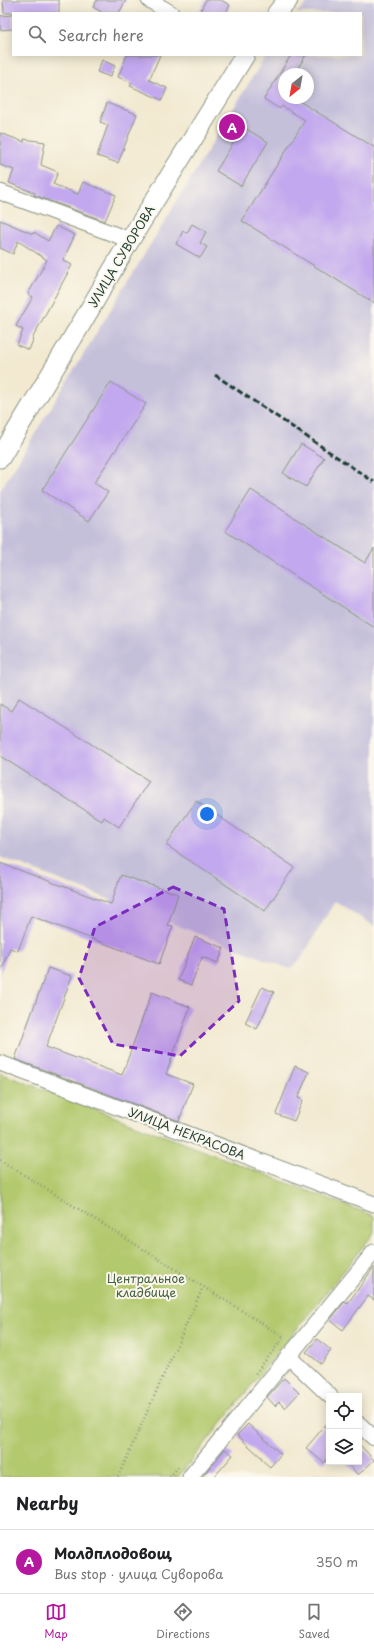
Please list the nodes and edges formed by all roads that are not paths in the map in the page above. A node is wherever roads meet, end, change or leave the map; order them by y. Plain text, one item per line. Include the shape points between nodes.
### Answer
1 (149, 0) edge
2 (288, 0) edge
3 (169, 12) edge
4 (279, 12) edge
5 (243, 56) edge
6 (0, 192) edge
7 (130, 240) junction
8 (0, 458) edge
9 (0, 1063) edge
10 (374, 1204) edge
11 (374, 1253) edge
12 (288, 1356) junction
13 (327, 1393) edge
14 (362, 1427) edge
15 (374, 1438) edge
16 (190, 1477) edge

1 - 3 street
2 - 4 main road
5 - 7 main road, УЛИЦА СУВОРОВА
6 - 7 street
7 - 8 main road, УЛИЦА СУВОРОВА
9 - 10 street, УЛИЦА НЕКРАСОВА
11 - 12 street
12 - 13 street
12 - 16 street
14 - 15 street

